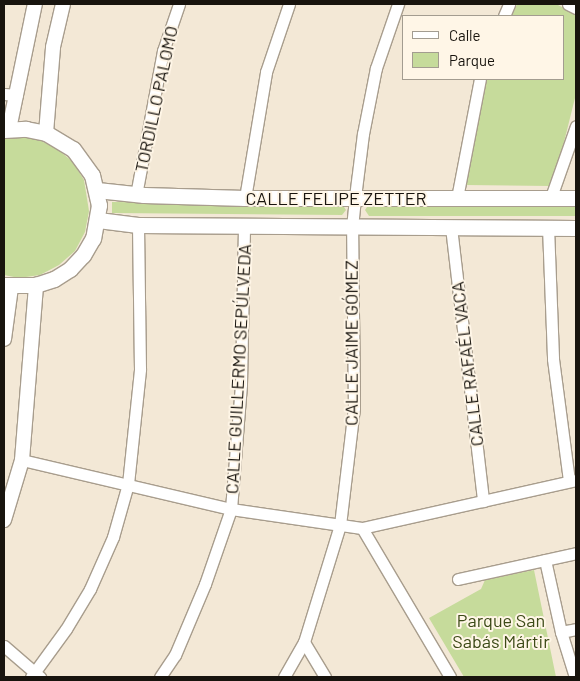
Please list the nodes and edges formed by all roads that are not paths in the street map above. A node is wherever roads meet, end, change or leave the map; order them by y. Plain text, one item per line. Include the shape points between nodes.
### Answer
1 (35, 4) edge
2 (63, 4) edge
3 (179, 4) edge
4 (289, 4) edge
5 (398, 4) edge
6 (568, 4) edge
7 (576, 8) edge
8 (480, 80) edge
9 (10, 94) edge
10 (576, 126) edge
11 (6, 130) edge
12 (46, 133) junction
13 (97, 190) junction
14 (136, 195) junction
15 (354, 197) junction
16 (551, 197) junction
17 (244, 198) junction
18 (457, 198) junction
19 (576, 198) edge
20 (98, 220) junction
21 (138, 224) junction
22 (244, 226) junction
23 (352, 227) junction
24 (548, 227) junction
25 (451, 228) junction
26 (576, 228) edge
27 (36, 285) junction
28 (7, 286) edge
29 (4, 334) edge
30 (4, 339) edge
31 (22, 460) junction
32 (573, 480) edge
33 (128, 484) junction
34 (483, 501) junction
35 (231, 509) junction
36 (4, 520) edge
37 (340, 526) junction
38 (362, 528) junction
39 (576, 553) edge
40 (545, 560) junction
41 (458, 579) dead end
42 (576, 629) edge
43 (561, 632) junction
44 (304, 642) junction
45 (4, 646) edge
46 (36, 676) edge
47 (160, 677) edge
48 (284, 677) edge
49 (325, 677) edge
50 (450, 677) edge
51 (575, 677) edge

1 - 9 street
2 - 12 street via 53,47
3 - 14 street, TORDILLO PALOMO via 163,51
4 - 17 street via 266,72
5 - 15 street, CALLE JAIME GÓMEZ via 376,68
6 - 7 street
8 - 18 street
9 - 11 street
10 - 16 street
11 - 12 main road via 26,128
12 - 13 main road via 73,149 84,161
13 - 14 main road, CALLE FELIPE ZETTER
13 - 20 main road
14 - 17 main road, CALLE FELIPE ZETTER
15 - 17 main road, CALLE FELIPE ZETTER
15 - 18 main road, CALLE FELIPE ZETTER
15 - 23 street, CALLE JAIME GÓMEZ
16 - 18 main road, CALLE FELIPE ZETTER
16 - 19 main road, CALLE FELIPE ZETTER
20 - 21 main road, CALLE FELIPE ZETTER
20 - 27 main road via 88,247 70,269
21 - 22 main road, CALLE FELIPE ZETTER
21 - 33 street via 140,369
22 - 23 main road, CALLE FELIPE ZETTER
22 - 35 street, CALLE GUILLERMO SEPÚLVEDA via 241,384
23 - 25 main road, CALLE FELIPE ZETTER
23 - 37 street, CALLE JAIME GÓMEZ via 354,408
24 - 25 main road, CALLE FELIPE ZETTER
24 - 26 main road, CALLE FELIPE ZETTER
24 - 32 street via 553,359
25 - 34 street, CALLE RAFAÉL VACA
27 - 28 main road
27 - 31 street
28 - 29 street
29 - 30 street
31 - 33 street
31 - 36 street
32 - 34 street
33 - 35 street
33 - 46 street via 113,537 90,588
34 - 38 street
35 - 37 street
35 - 47 street, CALLE GUILLERMO SEPÚLVEDA via 202,593 174,655
37 - 38 street
37 - 44 street, CALLE JAIME GÓMEZ
38 - 50 street
39 - 40 street
40 - 41 street
40 - 43 street
42 - 43 street
43 - 51 street
44 - 48 street, CALLE JAIME GÓMEZ
44 - 49 street
45 - 46 street

